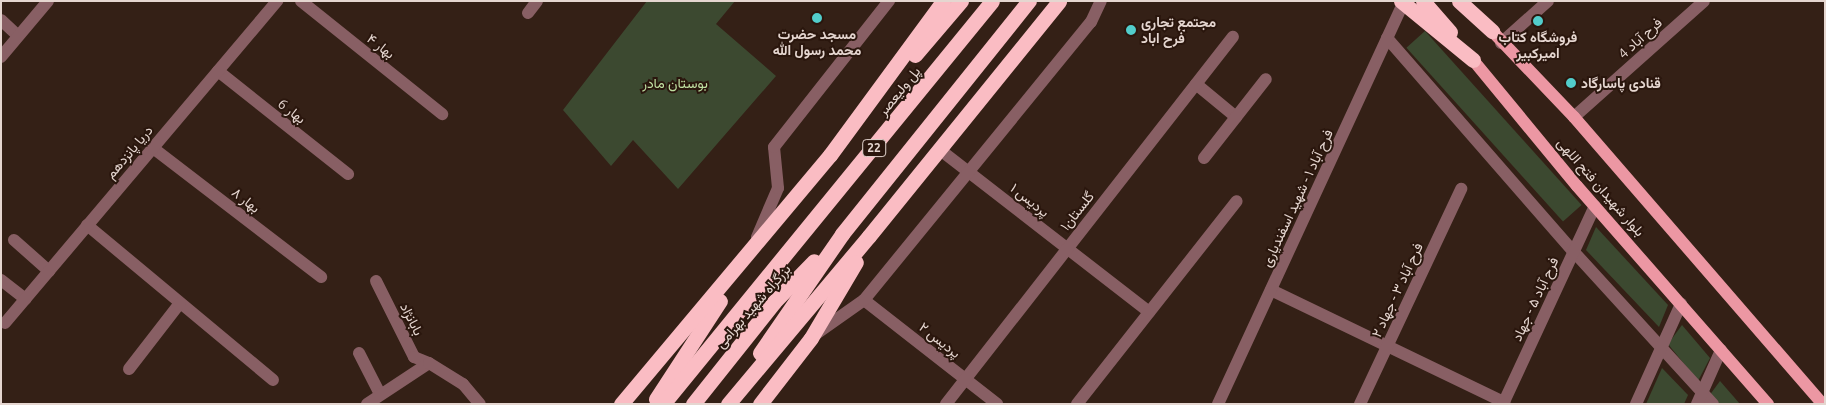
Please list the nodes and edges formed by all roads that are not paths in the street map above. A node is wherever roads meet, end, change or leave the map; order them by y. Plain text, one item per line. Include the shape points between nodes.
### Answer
1 (48, 1) edge
2 (277, 1) edge
3 (301, 1) edge
4 (537, 1) edge
5 (889, 1) edge
6 (943, 1) edge
7 (961, 1) edge
8 (992, 1) edge
9 (1029, 1) edge
10 (1101, 1) edge
11 (1423, 1) edge
12 (1459, 1) edge
13 (1467, 1) edge
14 (1548, 1) edge
15 (1704, 1) edge
16 (1402, 2) edge
17 (1055, 4) edge
18 (528, 13) dead end
19 (1, 20) edge
20 (18, 36) junction
21 (1233, 37) dead end
22 (1496, 37) junction
23 (1387, 38) junction
24 (1, 57) edge
25 (1473, 60) junction
26 (218, 71) junction
27 (1266, 79) dead end
28 (1196, 84) junction
29 (442, 114) dead end
30 (1236, 117) junction
31 (1574, 117) junction
32 (153, 148) junction
33 (939, 149) junction
34 (830, 155) junction
35 (1204, 158) dead end
36 (969, 172) junction
37 (348, 174) dead end
38 (1461, 189) dead end
39 (1237, 201) dead end
40 (1595, 206) junction
41 (87, 225) junction
42 (842, 234) junction
43 (869, 236) junction
44 (14, 240) dead end
45 (793, 248) joint
46 (1067, 248) junction
47 (1574, 252) junction
48 (751, 253) junction
49 (49, 271) junction
50 (321, 276) dead end
51 (1, 280) edge
52 (376, 281) dead end
53 (1271, 290) junction
54 (25, 299) junction
55 (864, 300) junction
56 (180, 303) junction
57 (1681, 304) junction
58 (1149, 312) junction
59 (5, 323) dead end
60 (811, 338) junction
61 (1387, 346) junction
62 (1661, 347) junction
63 (1721, 350) junction
64 (359, 353) dead end
65 (429, 363) junction
66 (130, 369) dead end
67 (965, 379) junction
68 (273, 380) dead end
69 (1702, 392) junction
70 (380, 394) junction
71 (1823, 400) edge
72 (1503, 403) edge
73 (367, 404) edge
74 (480, 404) edge
75 (621, 404) edge
76 (653, 404) edge
77 (663, 404) edge
78 (693, 404) edge
79 (727, 404) edge
80 (760, 404) edge
81 (946, 404) edge
82 (997, 404) edge
83 (1077, 404) edge
84 (1218, 404) edge
85 (1360, 404) edge
86 (1636, 404) edge
87 (1697, 404) edge
88 (1713, 404) edge
89 (1768, 404) edge

1 - 20 street
2 - 26 street, دریا پانزدهم
3 - 29 street, بهار ۴
4 - 18 street
5 - 48 street via 774,148 778,188
6 - 34 highway
7 - 34 highway
8 - 45 highway, پل ولیعصر / 22
9 - 42 highway, 22
10 - 36 street via 1091,22
11 - 25 highway
12 - 22 highway
13 - 22 highway, بلوار شهیدان فتح اللهی
14 - 22 street
15 - 31 street, فرح آباد 4
16 - 23 street, فرح آباد ۱ - شهید اسفندیاری
16 - 25 highway, بلوار شهیدان فتح اللهی
17 - 33 highway
19 - 20 street
20 - 24 street
21 - 28 street, گلستان۱
22 - 31 main road, بلوار شهیدان فتح اللهی
23 - 47 street
23 - 53 street, فرح آباد ۱ - شهید اسفندیاری
25 - 40 main road, بلوار شهیدان فتح اللهی
26 - 32 street, دریا پانزدهم
26 - 37 street, بهار 6
27 - 30 street
28 - 30 street
28 - 46 street, گلستان۱
30 - 35 street
31 - 71 main road, بلوار شهیدان فتح اللهی
32 - 41 street, دریا پانزدهم
32 - 50 street, بهار ۸
33 - 36 street, پردیس ۱
33 - 43 highway
34 - 48 highway
36 - 46 street, پردیس ۱
36 - 55 street
38 - 61 street, فرح آباد ۳ - جهاد ۲
39 - 58 street
40 - 47 street, فرح آباد ۵ - جهاد
40 - 57 main road, بلوار شهیدان فتح اللهی
41 - 49 street, دریا پانزدهم
41 - 56 street
42 - 78 highway, بزرگراه شهید بهرامی / 22 via 774,302
42 - 79 highway
43 - 60 highway via 839,296
43 - 79 highway
44 - 49 street
45 - 77 highway, بزرگراه شهید بهرامی / 22
46 - 58 street, پردیس ۱
46 - 67 street, گلستان۱
47 - 62 street
47 - 72 street, فرح آباد ۵ - جهاد
48 - 75 highway
48 - 76 highway
49 - 54 street, دریا پانزدهم
51 - 54 street
52 - 65 street, بابانژاد via 414,357
53 - 61 street
53 - 84 street, فرح آباد ۱ - شهید اسفندیاری
54 - 59 street, دریا پانزدهم
55 - 60 street
55 - 67 street, پردیس ۲
56 - 66 street
56 - 68 street
57 - 62 street
57 - 63 main road, بلوار شهیدان فتح اللهی
58 - 83 street
60 - 80 highway
61 - 72 street
61 - 85 street, فرح آباد ۳ - جهاد ۲
62 - 69 street
62 - 86 street
63 - 69 street
63 - 89 main road, بلوار شهیدان فتح اللهی
64 - 70 street
65 - 70 street
65 - 74 street, بابانژاد via 463,384
67 - 81 street, گلستان۱
67 - 82 street, پردیس ۲
69 - 87 street
69 - 88 street
70 - 73 street

